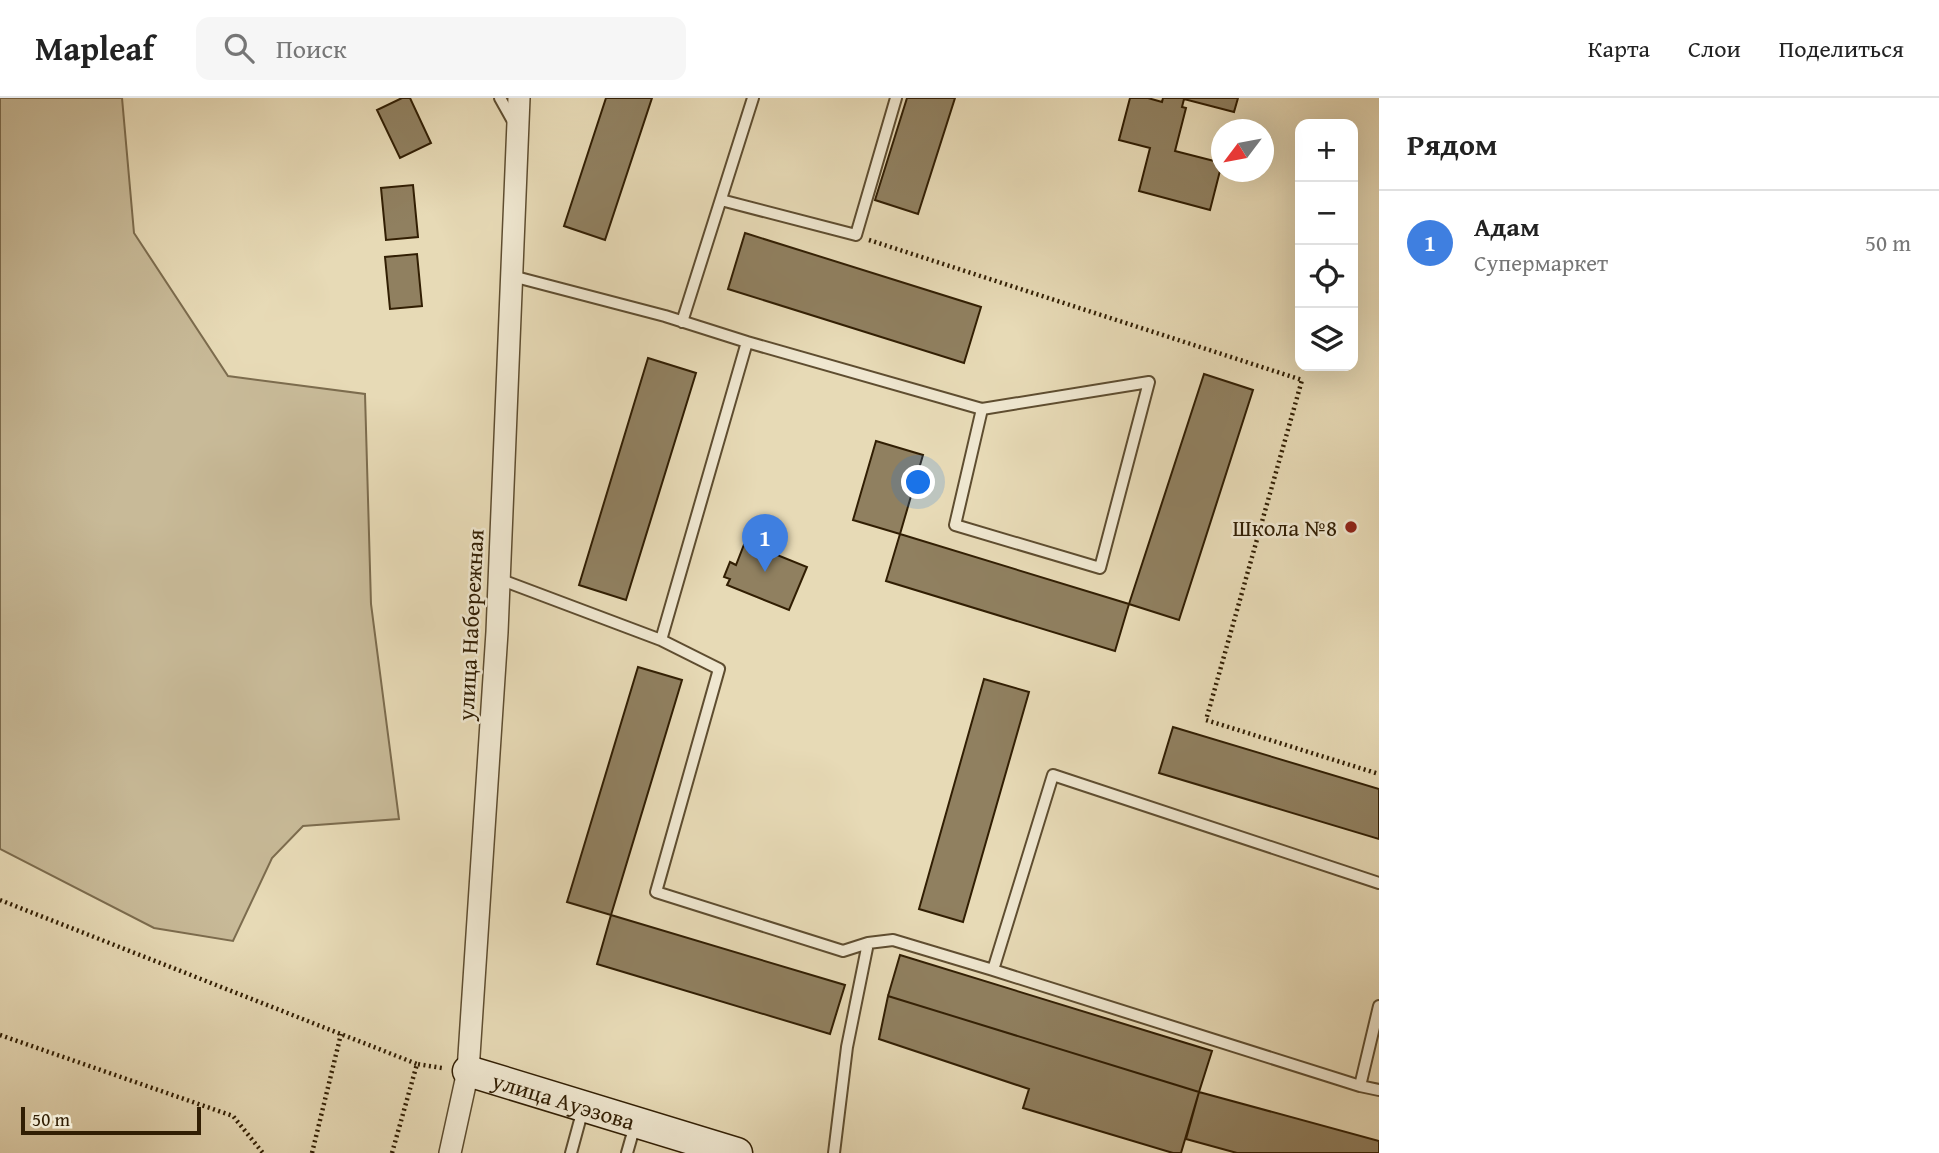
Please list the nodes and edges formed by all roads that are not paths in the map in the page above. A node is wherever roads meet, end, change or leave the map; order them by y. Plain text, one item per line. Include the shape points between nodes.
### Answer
1 (500, 98) edge
2 (519, 98) edge
3 (753, 98) edge
4 (896, 98) edge
5 (517, 129) junction
6 (721, 200) junction
7 (512, 276) junction
8 (682, 321) junction
9 (747, 341) junction
10 (982, 409) junction
11 (499, 579) junction
12 (661, 640) junction
13 (1379, 883) edge
14 (868, 943) junction
15 (993, 970) junction
16 (1379, 1006) edge
17 (468, 1071) junction
18 (1360, 1086) junction
19 (1379, 1090) edge
20 (584, 1107) junction
21 (635, 1122) junction
22 (450, 1153) edge
23 (571, 1153) edge
24 (627, 1153) edge
25 (737, 1153) edge
26 (834, 1153) edge

1 - 5 lane
2 - 5 street, улица Набережная
3 - 6 lane
4 - 6 lane via 856,235
5 - 7 street, улица Набережная
6 - 8 lane
7 - 8 lane
7 - 11 street, улица Набережная
8 - 9 lane
9 - 10 lane
9 - 12 lane
10 - 10 lane via 1149,382 1100,568 955,525
11 - 12 lane
11 - 17 street, улица Набережная
12 - 14 lane via 719,669 656,892 844,951
13 - 15 lane via 1054,775
14 - 15 lane via 893,940
14 - 26 lane
15 - 18 lane
16 - 18 lane
17 - 20 street, улица Ауэзова
17 - 22 street, улица Набережная
18 - 19 lane
20 - 21 street, улица Ауэзова
20 - 23 lane
21 - 24 lane
21 - 25 street, улица Ауэзова

